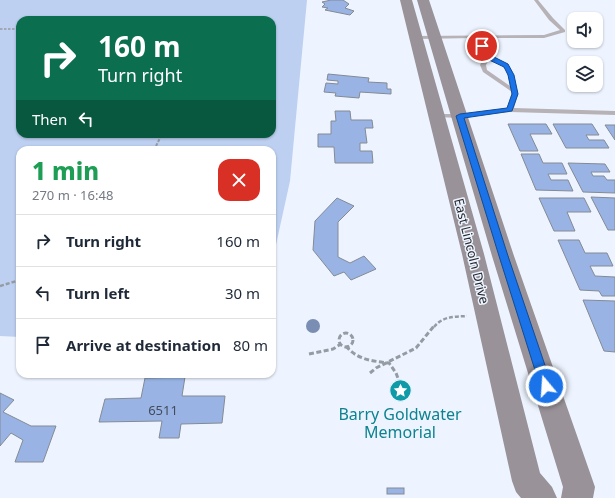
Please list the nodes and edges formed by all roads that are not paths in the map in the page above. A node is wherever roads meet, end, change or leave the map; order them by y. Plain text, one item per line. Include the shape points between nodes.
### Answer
1 (406, 0) edge
2 (423, 0) edge
3 (536, 0) edge
4 (476, 36) junction
5 (416, 37) junction
6 (435, 37) junction
7 (488, 56) junction
8 (514, 91) junction
9 (510, 110) junction
10 (615, 113) edge
11 (449, 116) junction
12 (541, 498) edge
13 (577, 498) edge

1 - 5 main road, East Lincoln Drive
2 - 6 main road, East Lincoln Drive
3 - 4 lane via 564,31 544,36
4 - 6 lane
4 - 7 lane
5 - 6 lane
5 - 11 main road, East Lincoln Drive
6 - 11 main road, East Lincoln Drive
7 - 8 lane via 506,66 511,75
7 - 8 lane via 483,65 484,71
8 - 9 lane
9 - 10 lane
9 - 11 lane
11 - 12 main road, East Lincoln Drive via 488,316 527,481
11 - 13 main road, East Lincoln Drive via 503,256 579,487

